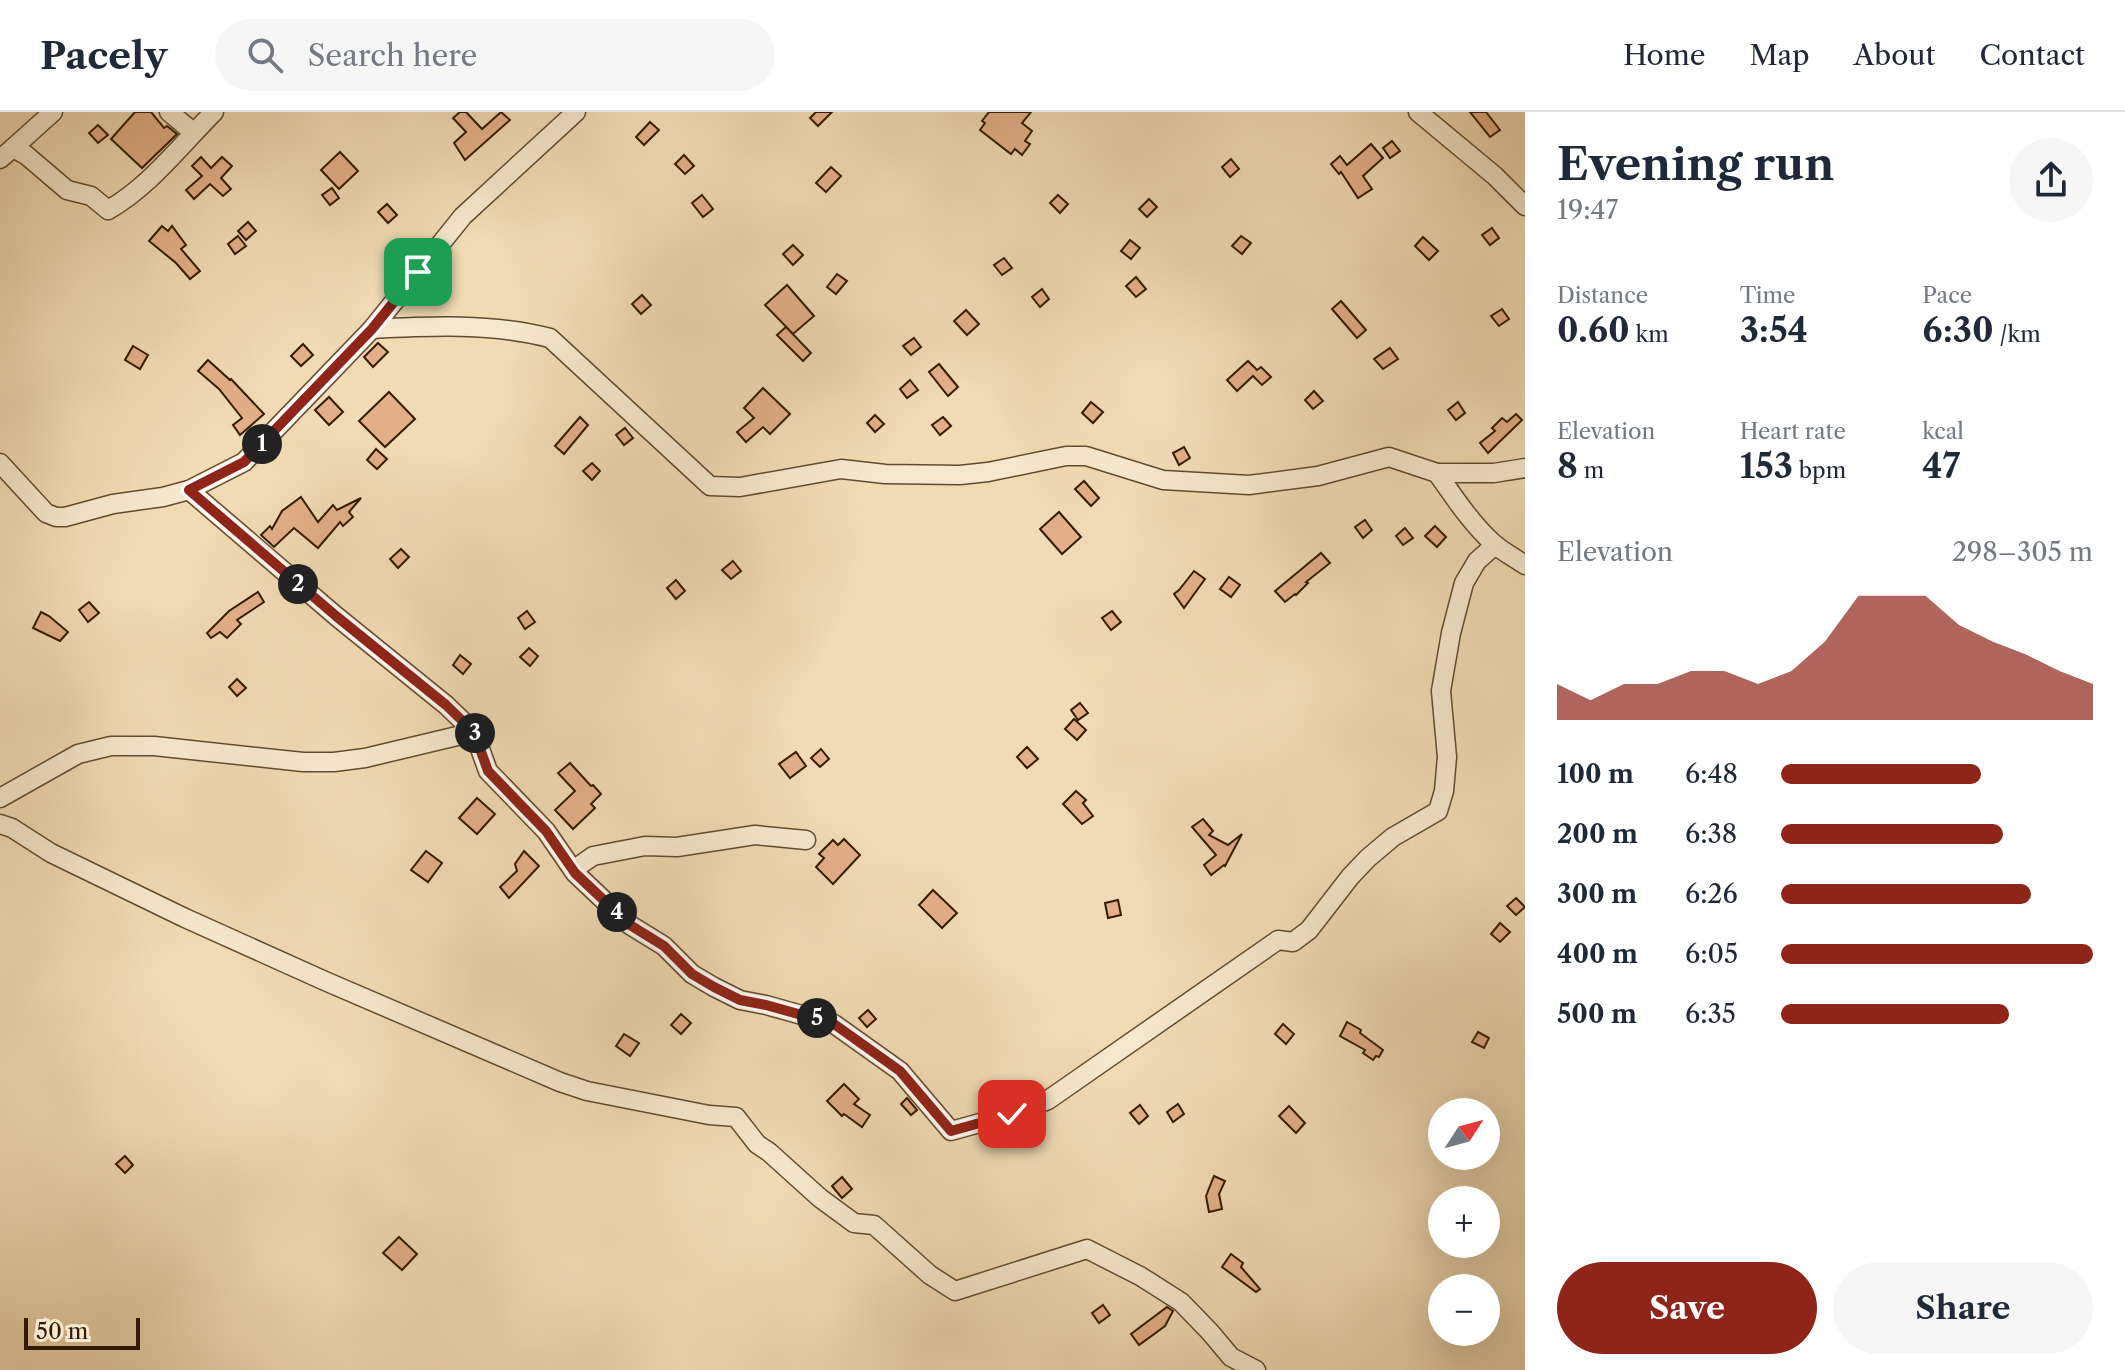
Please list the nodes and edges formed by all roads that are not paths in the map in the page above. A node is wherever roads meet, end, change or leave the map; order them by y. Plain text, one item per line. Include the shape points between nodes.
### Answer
1 (53, 112) edge
2 (169, 112) edge
3 (214, 112) edge
4 (576, 112) edge
5 (1418, 112) edge
6 (193, 132) junction
7 (6, 154) edge
8 (1525, 206) edge
9 (372, 329) junction
10 (0, 463) edge
11 (1525, 468) edge
12 (1437, 473) junction
13 (189, 490) junction
14 (1495, 545) junction
15 (1525, 565) edge
16 (474, 732) junction
17 (0, 798) edge
18 (0, 824) edge
19 (806, 840) dead end
20 (573, 870) junction
21 (1256, 1370) edge

1 - 7 street
2 - 6 street
3 - 6 street
4 - 9 street via 463,216
5 - 8 street
6 - 7 street via 108,210 91,196 67,190 26,155
9 - 12 street via 432,325 550,338 710,486 740,487 841,469 960,475 1066,456 1086,456 1163,480 1249,485 1318,476 1389,457
9 - 13 street via 244,462
10 - 13 street via 36,505 56,517
11 - 12 street
12 - 14 street
13 - 16 street
14 - 15 street
14 - 20 street via 1464,583 1451,633 1441,691 1447,757 1438,811 1368,858 1293,942 1278,940 1048,1100 1012,1114 951,1131 900,1071 834,1024 740,1000 692,974
16 - 17 street via 334,762 111,746 78,754
16 - 20 street via 488,771 546,831
18 - 21 street via 185,918 560,1082 736,1117 757,1144 820,1198 854,1223 874,1225 955,1291 1087,1249 1181,1302 1231,1357
19 - 20 street via 755,835 677,847 645,846 593,856

